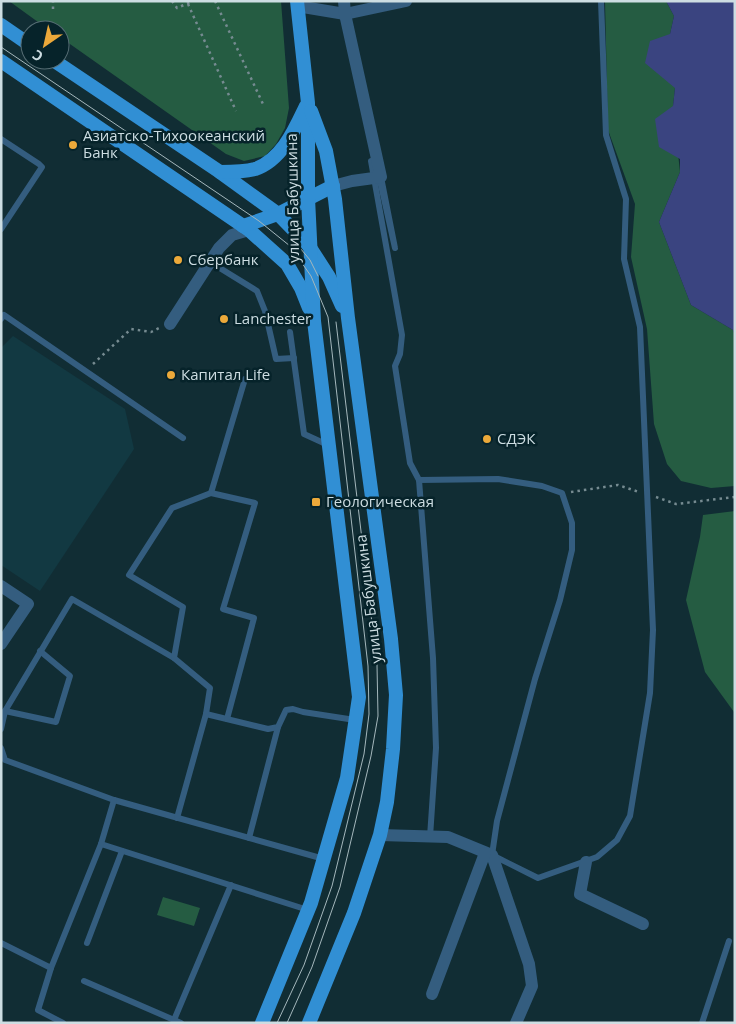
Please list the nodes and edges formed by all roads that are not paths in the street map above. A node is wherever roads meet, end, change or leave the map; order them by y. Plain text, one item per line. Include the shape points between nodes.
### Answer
1 (406, 1) edge
2 (601, 1) edge
3 (297, 4) edge
4 (345, 8) edge
5 (1, 25) edge
6 (20, 37) edge
7 (1, 61) edge
8 (68, 70) edge
9 (308, 103) junction
10 (1, 139) edge
11 (220, 172) junction
12 (381, 177) junction
13 (333, 186) junction
14 (308, 198) junction
15 (278, 214) junction
16 (246, 228) junction
17 (1, 229) edge
18 (309, 246) junction
19 (209, 261) junction
20 (348, 318) junction
21 (1, 319) edge
22 (314, 321) junction
23 (170, 324) road end
24 (290, 332) dead end
25 (294, 358) junction
26 (245, 379) dead end
27 (183, 438) dead end
28 (329, 446) junction
29 (419, 480) junction
30 (211, 493) junction
31 (1, 586) edge
32 (1, 644) edge
33 (40, 651) junction
34 (174, 658) junction
35 (5, 711) junction
36 (206, 714) junction
37 (227, 719) junction
38 (355, 720) junction
39 (278, 727) junction
40 (1, 729) edge
41 (1, 748) edge
42 (114, 800) junction
43 (177, 818) junction
44 (380, 835) junction
45 (430, 837) junction
46 (249, 838) junction
47 (101, 844) junction
48 (122, 851) junction
49 (488, 854) junction
50 (324, 859) junction
51 (586, 862) junction
52 (231, 885) junction
53 (308, 910) junction
54 (643, 924) dead end
55 (729, 941) dead end
56 (1, 943) edge
57 (87, 943) dead end
58 (51, 968) junction
59 (84, 981) dead end
60 (432, 994) dead end
61 (178, 1021) edge
62 (63, 1023) edge
63 (262, 1023) edge
64 (308, 1023) edge
65 (516, 1023) edge
66 (702, 1023) edge

1 - 4 street
2 - 51 lane via 606,135 626,199 624,259 640,327 653,630 650,694 630,816 617,840
3 - 4 street
3 - 9 main road, улица Бабушкина
4 - 12 street
4 - 12 lane via 395,248
4 - 29 lane via 402,334 395,366 410,462
5 - 6 main road
7 - 16 main road
8 - 11 main road
9 - 11 main road via 292,136 272,159 256,168
9 - 13 main road, улица Бабушкина via 326,151
9 - 14 main road, улица Бабушкина
10 - 17 lane via 42,167
11 - 15 main road
12 - 13 street
13 - 14 main road
13 - 20 main road, улица Бабушкина
14 - 15 main road
14 - 18 main road, улица Бабушкина
15 - 16 main road
15 - 18 main road
16 - 19 street via 232,235
16 - 22 main road via 293,272
18 - 20 main road via 329,277
18 - 22 main road, улица Бабушкина
19 - 23 street
19 - 25 lane via 257,292 265,311 276,359
20 - 44 main road, улица Бабушкина via 396,695 387,802
21 - 27 lane via 4,315
22 - 28 main road, улица Бабушкина
24 - 25 lane
25 - 28 lane via 304,434
26 - 30 lane
28 - 38 main road, улица Бабушкина via 359,697
29 - 45 lane via 436,748
29 - 49 lane via 498,478 542,486 562,493 572,523 572,550 560,600
30 - 34 lane via 172,508 129,575 183,607
30 - 37 lane via 256,503 223,609 254,618
31 - 32 street via 28,604
33 - 34 lane via 72,599
33 - 35 lane
33 - 35 lane via 70,676 56,722
34 - 36 lane via 210,688
35 - 40 lane
36 - 37 lane
36 - 43 lane
37 - 39 lane via 268,729
38 - 39 lane via 293,709 286,710
38 - 50 main road, улица Бабушкина via 347,778
39 - 46 lane
41 - 42 lane via 5,760
42 - 43 lane
42 - 47 lane
43 - 46 lane
44 - 45 street
44 - 64 main road, улица Бабушкина via 354,913
45 - 49 street via 448,837
46 - 50 lane
47 - 48 lane
47 - 58 lane
48 - 52 lane
48 - 57 lane
49 - 51 lane via 538,878
49 - 60 street
49 - 65 street via 529,964 532,986
50 - 53 main road, улица Бабушкина
51 - 54 street via 580,894
52 - 53 lane
52 - 61 lane
53 - 63 main road, улица Бабушкина
55 - 66 lane
56 - 58 lane
58 - 62 lane via 38,1010
59 - 61 lane

